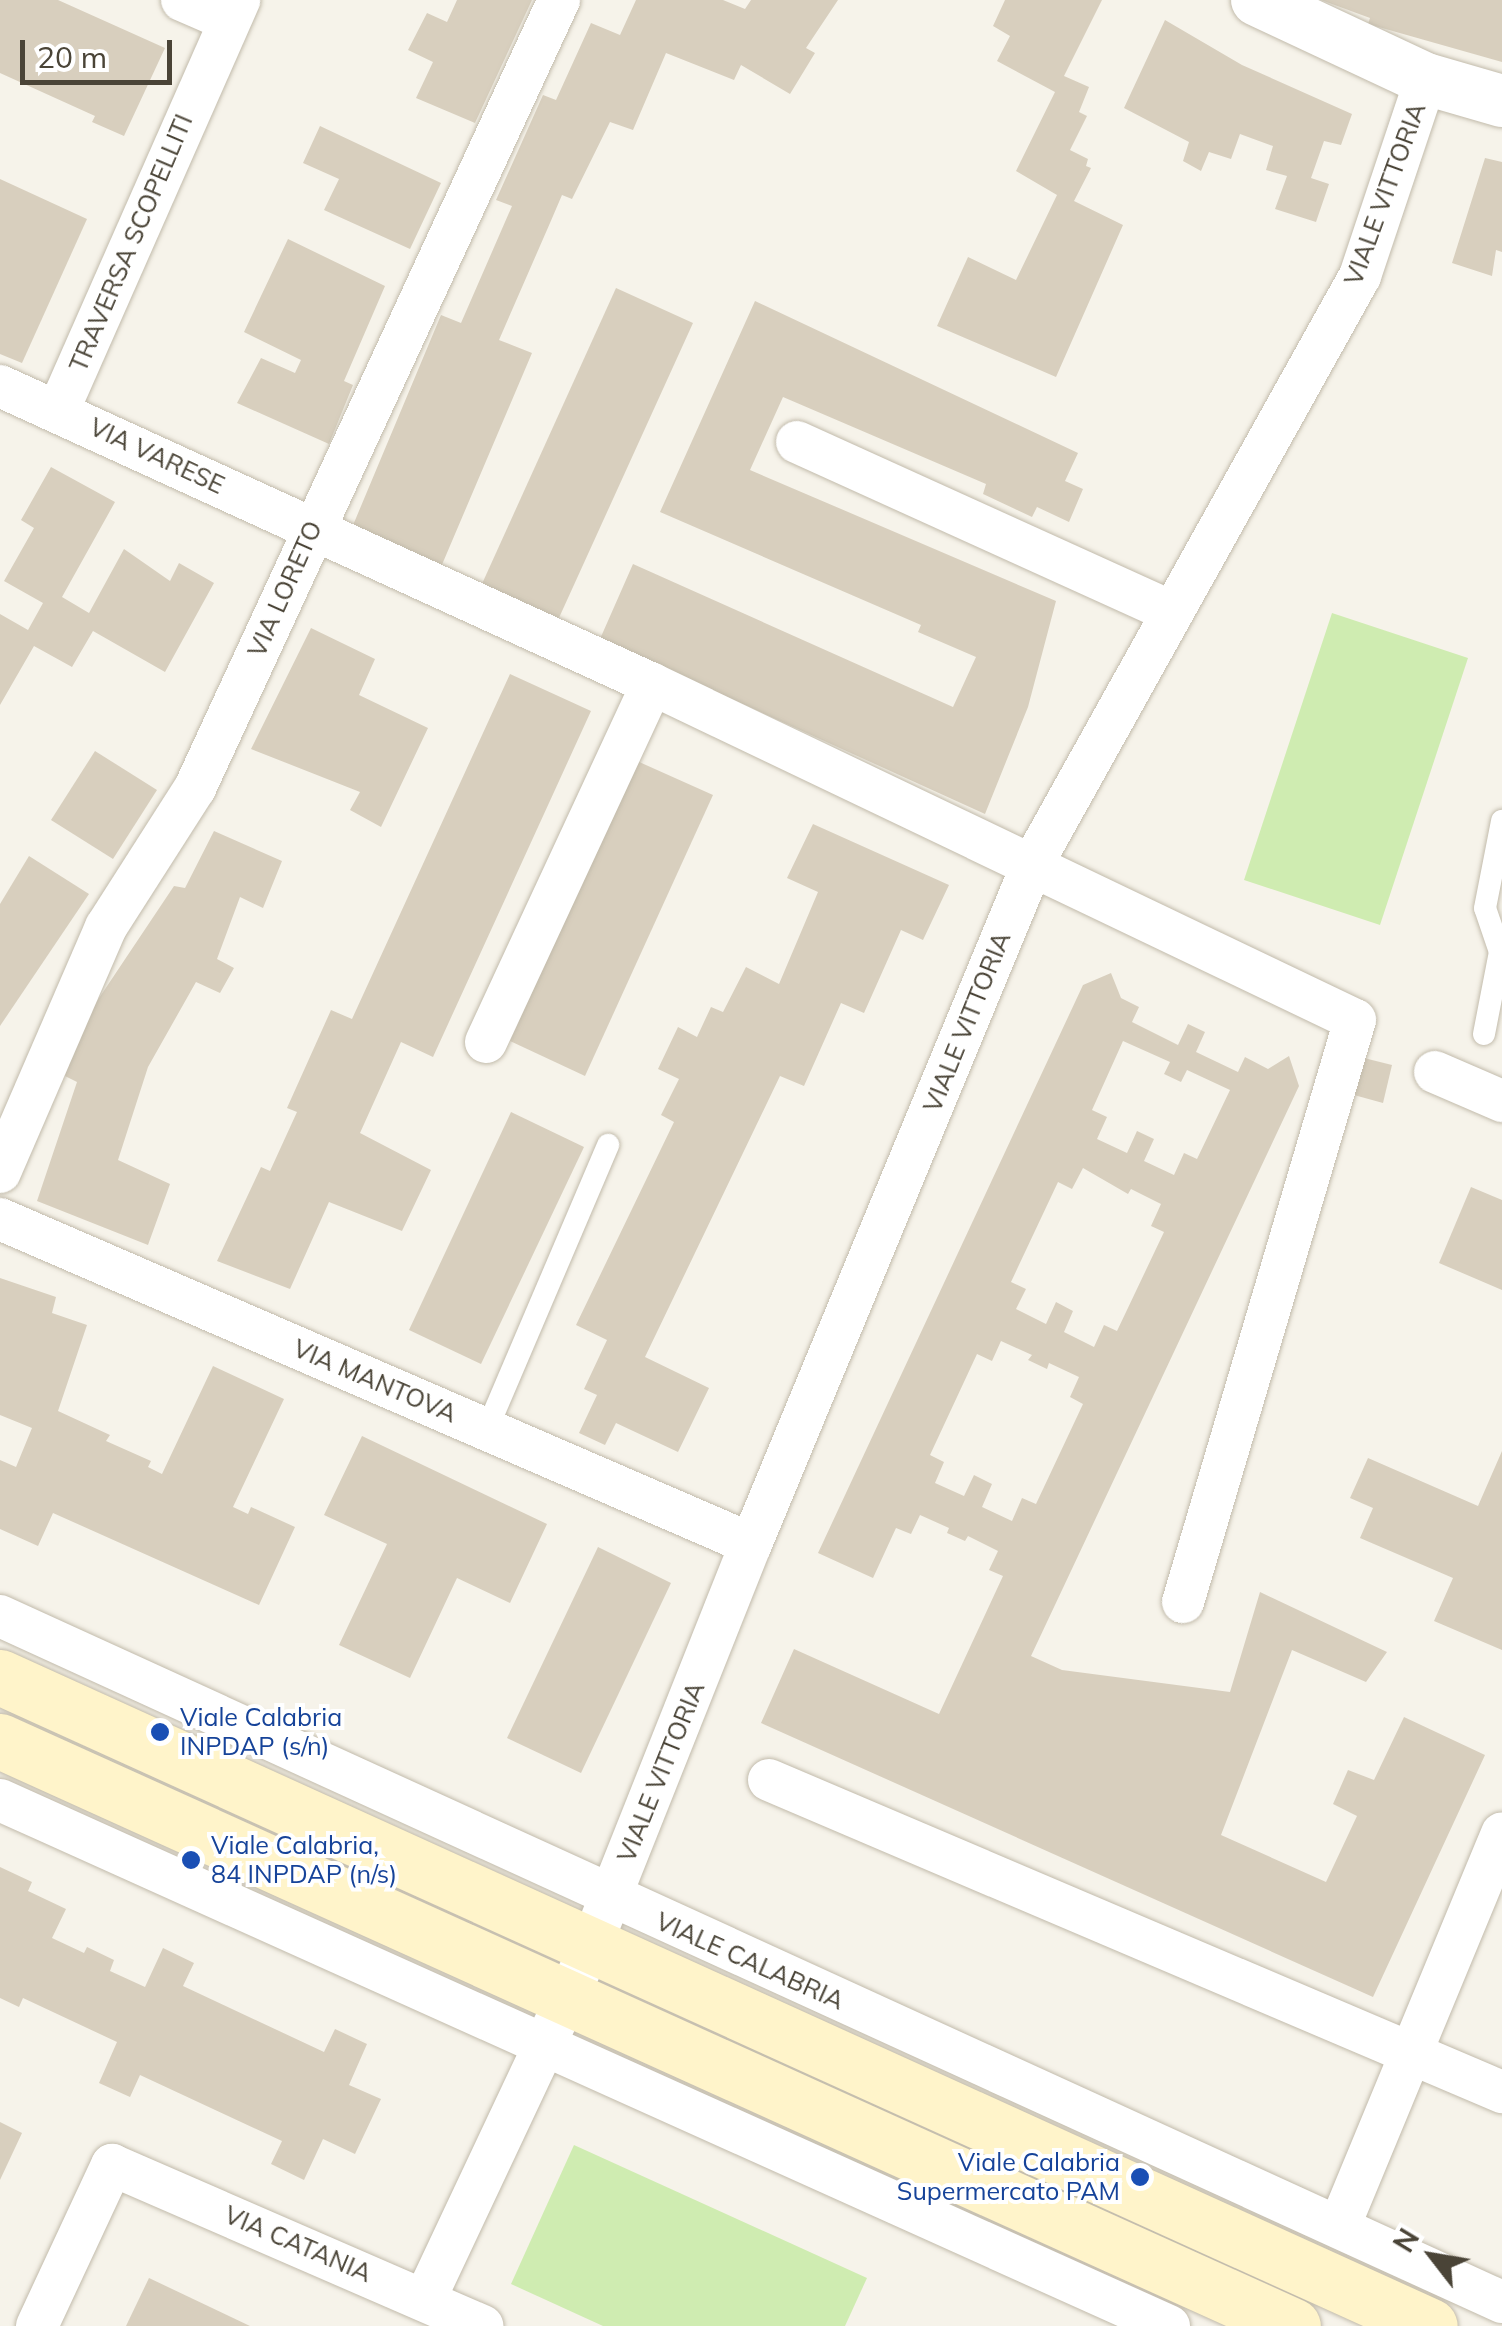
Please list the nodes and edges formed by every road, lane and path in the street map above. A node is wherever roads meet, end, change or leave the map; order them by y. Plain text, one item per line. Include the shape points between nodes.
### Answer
1 (182, 0) edge
2 (559, 0) edge
3 (1257, 0) edge
4 (233, 10) edge
5 (1426, 79) junction
6 (1502, 101) edge
7 (0, 386) edge
8 (58, 411) junction
9 (798, 442) dead end
10 (312, 527) junction
11 (1172, 612) junction
12 (652, 684) junction
13 (1502, 821) edge
14 (1033, 863) junction
15 (1484, 1034) dead end
16 (486, 1042) dead end
17 (1434, 1072) dead end
18 (1502, 1100) edge
19 (608, 1146) dead end
20 (0, 1172) edge
21 (0, 1219) edge
22 (487, 1430) junction
23 (751, 1544) junction
24 (1182, 1602) dead end
25 (0, 1616) edge
26 (0, 1677) edge
27 (0, 1741) edge
28 (769, 1780) dead end
29 (0, 1800) edge
30 (1502, 1833) edge
31 (610, 1898) junction
32 (568, 1996) junction
33 (1411, 2054) junction
34 (1502, 2092) edge
35 (1165, 2206) junction
36 (1339, 2228) junction
37 (1124, 2295) edge
38 (426, 2299) junction
39 (1502, 2302) edge
40 (1177, 2311) edge
41 (37, 2326) edge
42 (482, 2326) edge
43 (1293, 2326) edge
44 (1430, 2326) edge

1 - 4 street, TRAVERSA SCOPELLITI
2 - 10 street, VIA LORETO
3 - 5 street
4 - 8 street, TRAVERSA SCOPELLITI
5 - 6 street
5 - 11 street, VIALE VITTORIA via 1360,276
7 - 8 street, VIA VARESE
8 - 10 street, VIA VARESE
9 - 11 street
10 - 12 street, VIA VARESE
10 - 20 street, VIA LORETO via 195,788 106,927
11 - 14 street, VIALE VITTORIA
12 - 14 street, VIA VARESE
12 - 16 street
13 - 15 lane via 1485,908 1500,952
14 - 23 street, VIALE VITTORIA
14 - 24 street, VIA VARESE via 1355,1020
17 - 18 street
19 - 22 lane
21 - 22 street, VIA MANTOVA
22 - 23 street, VIA MANTOVA
23 - 31 street, VIALE VITTORIA
25 - 31 street, VIALE CALABRIA
26 - 32 main road
27 - 32 main road
28 - 33 street
29 - 32 street
30 - 33 street
31 - 32 street, VIALE VITTORIA
31 - 36 street, VIALE CALABRIA
32 - 35 main road
32 - 37 main road
32 - 38 street, VIALE VITTORIA
33 - 34 street
33 - 36 street
35 - 37 street
35 - 44 main road
36 - 39 street, VIALE CALABRIA
37 - 40 main road
38 - 41 street, VIA CATANIA via 112,2165
38 - 42 street, VIA CATANIA
40 - 43 main road

